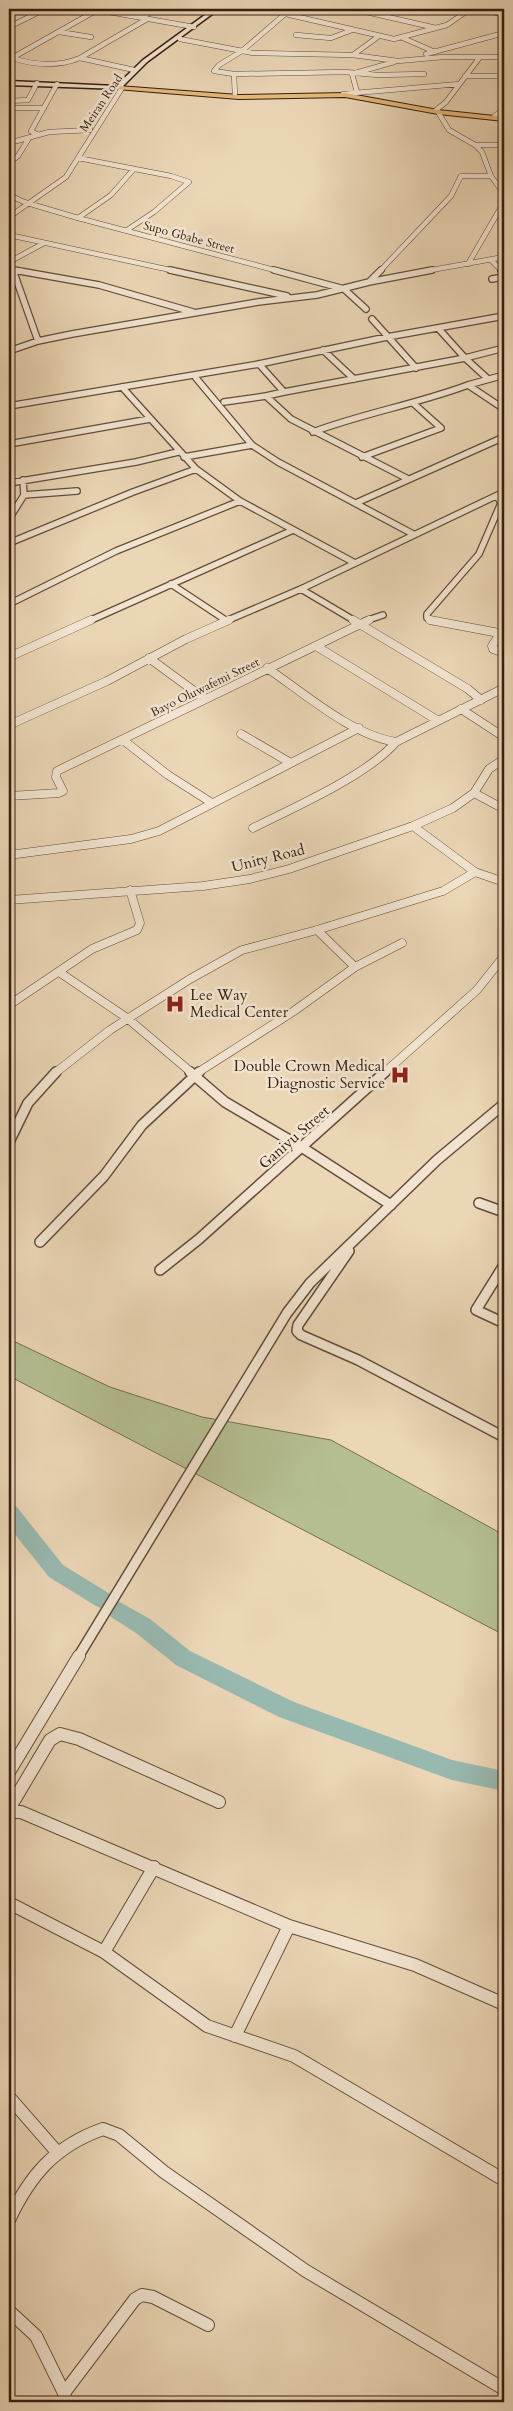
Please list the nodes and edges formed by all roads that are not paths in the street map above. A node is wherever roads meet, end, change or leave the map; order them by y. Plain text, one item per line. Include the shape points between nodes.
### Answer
1 (45, 9) edge
2 (92, 9) edge
3 (155, 9) edge
4 (216, 9) edge
5 (220, 9) edge
6 (264, 9) edge
7 (352, 9) edge
8 (444, 9) edge
9 (470, 9) edge
10 (474, 9) edge
11 (97, 10) edge
12 (464, 13) junction
13 (285, 14) junction
14 (504, 14) edge
15 (141, 18) junction
16 (147, 19) junction
17 (9, 27) edge
18 (194, 27) junction
19 (436, 28) junction
20 (352, 30) junction
21 (59, 32) junction
22 (504, 32) edge
23 (296, 35) dead end
24 (379, 36) junction
25 (90, 38) dead end
26 (403, 38) junction
27 (180, 39) junction
28 (242, 51) junction
29 (435, 52) junction
30 (353, 55) junction
31 (480, 57) junction
32 (504, 57) edge
33 (80, 58) junction
34 (414, 59) junction
35 (398, 61) junction
36 (134, 70) junction
37 (357, 72) junction
38 (234, 74) junction
39 (424, 74) dead end
40 (465, 76) junction
41 (504, 76) edge
42 (129, 77) junction
43 (9, 82) edge
44 (37, 83) junction
45 (58, 84) junction
46 (459, 84) junction
47 (121, 87) junction
48 (357, 92) junction
49 (342, 94) junction
50 (235, 96) junction
51 (113, 99) junction
52 (9, 101) edge
53 (9, 108) edge
54 (44, 108) junction
55 (504, 108) edge
56 (437, 111) junction
57 (494, 117) junction
58 (504, 118) edge
59 (90, 130) junction
60 (38, 135) junction
61 (29, 138) junction
62 (9, 143) edge
63 (476, 145) junction
64 (504, 145) edge
65 (78, 158) junction
66 (9, 163) edge
67 (134, 170) junction
68 (492, 176) junction
69 (504, 194) edge
70 (10, 197) edge
71 (504, 202) edge
72 (27, 203) junction
73 (9, 212) edge
74 (9, 217) edge
75 (78, 218) junction
76 (127, 230) junction
77 (9, 235) edge
78 (44, 243) junction
79 (504, 258) edge
80 (491, 260) junction
81 (9, 263) edge
82 (468, 264) junction
83 (13, 270) junction
84 (504, 273) edge
85 (504, 277) edge
86 (492, 279) dead end
87 (369, 282) junction
88 (344, 289) junction
89 (295, 298) junction
90 (366, 309) dead end
91 (196, 313) junction
92 (504, 316) edge
93 (372, 319) dead end
94 (438, 328) junction
95 (387, 337) junction
96 (38, 341) junction
97 (504, 348) edge
98 (323, 350) junction
99 (9, 351) edge
100 (465, 358) junction
101 (259, 364) junction
102 (416, 368) junction
103 (504, 375) edge
104 (196, 378) dead end
105 (488, 379) junction
106 (354, 380) junction
107 (468, 385) junction
108 (122, 387) junction
109 (284, 392) junction
110 (266, 396) junction
111 (224, 402) dead end
112 (413, 403) junction
113 (9, 406) edge
114 (504, 410) edge
115 (150, 419) junction
116 (313, 432) junction
117 (504, 437) edge
118 (9, 444) edge
119 (252, 445) junction
120 (178, 452) junction
121 (362, 456) junction
122 (184, 458) junction
123 (196, 469) junction
124 (408, 479) junction
125 (23, 480) junction
126 (9, 483) edge
127 (77, 491) dead end
128 (504, 492) edge
129 (24, 495) junction
130 (497, 496) junction
131 (240, 501) junction
132 (356, 503) junction
133 (9, 519) edge
134 (293, 530) junction
135 (413, 534) junction
136 (9, 543) edge
137 (353, 562) junction
138 (171, 584) junction
139 (301, 589) junction
140 (9, 604) edge
141 (383, 615) dead end
142 (227, 620) junction
143 (358, 624) junction
144 (502, 630) edge
145 (316, 646) junction
146 (504, 653) edge
147 (9, 657) edge
148 (149, 658) junction
149 (267, 668) junction
150 (504, 688) edge
151 (205, 699) junction
152 (481, 700) junction
153 (462, 709) junction
154 (437, 720) junction
155 (9, 725) edge
156 (359, 728) junction
157 (241, 734) dead end
158 (504, 737) edge
159 (123, 740) junction
160 (396, 742) junction
161 (504, 759) edge
162 (289, 762) junction
163 (474, 793) junction
164 (9, 796) edge
165 (212, 803) junction
166 (504, 809) edge
167 (413, 826) junction
168 (252, 828) dead end
169 (9, 855) edge
170 (475, 872) junction
171 (504, 882) edge
172 (130, 890) junction
173 (9, 900) edge
174 (317, 930) junction
175 (402, 943) dead end
176 (504, 956) edge
177 (355, 967) junction
178 (59, 972) junction
179 (9, 1005) edge
180 (127, 1018) junction
181 (193, 1076) junction
182 (504, 1104) edge
183 (9, 1142) edge
184 (303, 1148) junction
185 (479, 1203) dead end
186 (391, 1205) junction
187 (504, 1212) edge
188 (362, 1233) junction
189 (40, 1242) dead end
190 (504, 1266) edge
191 (160, 1270) dead end
192 (504, 1323) edge
193 (504, 1437) edge
194 (9, 1772) edge
195 (219, 1802) dead end
196 (9, 1811) edge
197 (154, 1867) junction
198 (9, 1903) edge
199 (289, 1926) junction
200 (104, 1952) junction
201 (504, 2004) edge
202 (235, 2036) junction
203 (9, 2097) edge
204 (57, 2152) junction
205 (504, 2180) edge
206 (9, 2220) edge
207 (9, 2311) edge
208 (208, 2325) dead end
209 (504, 2390) edge
210 (65, 2398) edge

1 - 17 street
2 - 11 street
3 - 15 street
4 - 18 main road, Meiran Road
5 - 27 main road, Meiran Road
6 - 13 street
7 - 19 street
8 - 12 street
9 - 12 street
10 - 14 street
11 - 15 street
11 - 21 street
12 - 19 street
13 - 20 street
13 - 28 street
15 - 16 street
16 - 18 street
16 - 33 street
18 - 36 main road, Meiran Road
19 - 26 street
20 - 23 street via 331,38
20 - 24 street
21 - 25 street
21 - 33 street via 12,58 69,63
22 - 29 street
24 - 26 street
24 - 30 street
26 - 29 street
27 - 28 street
27 - 42 main road, Meiran Road
28 - 30 street
28 - 38 street via 214,70
29 - 34 street
30 - 35 street
31 - 32 street
31 - 34 street
31 - 40 street
33 - 36 street
34 - 35 street
35 - 37 street
36 - 42 main road, Meiran Road
37 - 38 street
37 - 39 street
37 - 48 street via 352,77
38 - 50 street
40 - 41 street
40 - 46 street
42 - 47 main road, Meiran Road
43 - 44 main road
43 - 47 main road
44 - 45 main road
44 - 52 street via 28,100
45 - 47 main road
45 - 54 street
46 - 48 street
46 - 56 street
47 - 50 main road
47 - 51 street, Meiran Road
47 - 56 main road via 246,98 345,95
48 - 49 street
49 - 50 main road
49 - 56 main road
51 - 59 street, Meiran Road
51 - 65 street, Meiran Road
53 - 54 street
54 - 60 street via 31,131
55 - 57 street
56 - 57 main road
56 - 58 main road
56 - 63 street via 449,130
57 - 58 main road
59 - 60 street
59 - 72 street, Meiran Road via 57,179
60 - 61 street
61 - 62 street
61 - 66 street via 18,156
63 - 64 street
63 - 68 street
65 - 67 street
65 - 72 street, Meiran Road via 66,177
67 - 75 street via 111,196
67 - 76 street via 189,182 159,209
68 - 69 street
68 - 87 street via 461,176 451,196
70 - 72 street, Supo Gbabe Street
71 - 82 street
72 - 73 street, Meiran Road
72 - 74 street, Meiran Road
72 - 75 street, Supo Gbabe Street
75 - 76 street, Supo Gbabe Street
76 - 88 street, Supo Gbabe Street
77 - 78 street
78 - 81 street
78 - 89 street
79 - 80 street
80 - 82 street
80 - 84 street
81 - 83 street
82 - 87 street
83 - 91 street via 100,285
83 - 96 street
85 - 86 street
87 - 88 street
88 - 89 street
88 - 90 street
89 - 91 street
91 - 96 street
92 - 94 street
93 - 95 street
94 - 95 street
94 - 100 street
95 - 98 street
95 - 102 street
96 - 99 street
97 - 100 street
98 - 101 street
98 - 106 street
100 - 102 street
100 - 105 street
101 - 108 street
101 - 109 street
102 - 106 street
103 - 105 street
104 - 119 street
105 - 107 street
106 - 109 street
107 - 112 street
107 - 114 street
108 - 113 street
108 - 115 street
109 - 110 street
110 - 111 street
110 - 116 street via 291,419
112 - 116 street via 344,420
112 - 121 street via 441,428
115 - 118 street
115 - 120 street
116 - 121 street
117 - 124 street
119 - 122 street
119 - 132 street
120 - 122 street
120 - 125 street
121 - 124 street
122 - 123 street
123 - 131 street
123 - 136 street
124 - 132 street
125 - 126 street
125 - 129 street
127 - 129 street
128 - 130 street
129 - 133 street
130 - 135 street
130 - 144 street via 501,503 483,546 427,618
131 - 134 street
131 - 140 street via 116,552
132 - 135 street
134 - 137 street
134 - 138 street
135 - 137 street
137 - 139 street
138 - 142 street
138 - 147 street
139 - 142 street
139 - 143 street
141 - 143 street, Bayo Oluwafemi Street
142 - 148 street
143 - 145 street, Bayo Oluwafemi Street
143 - 152 street via 468,688
144 - 146 street via 492,646
145 - 149 street, Bayo Oluwafemi Street
145 - 154 street
148 - 151 street
148 - 155 street via 107,681
149 - 151 street, Bayo Oluwafemi Street
149 - 156 street
150 - 152 street
151 - 159 street, Bayo Oluwafemi Street
152 - 153 street
153 - 154 street
153 - 158 street
154 - 160 street
156 - 160 street via 382,741
156 - 162 street
157 - 162 street
159 - 164 street, Bayo Oluwafemi Street via 58,771 56,777 62,791
159 - 165 street via 168,775
160 - 168 street via 390,751 328,789
161 - 163 street, Unity Road via 489,769
162 - 165 street
163 - 166 street
163 - 167 street, Unity Road via 453,808
165 - 169 street via 159,831 138,837
167 - 170 street
167 - 172 street, Unity Road via 289,869 250,879 203,886
170 - 171 street
170 - 174 street via 442,891
172 - 173 street, Unity Road
172 - 178 street via 140,927 92,949
174 - 177 street
174 - 180 street via 242,950
175 - 177 street
176 - 184 street, Ganiyu Street via 477,990
177 - 181 street
178 - 179 street
178 - 180 street
180 - 181 street
180 - 183 street via 57,1071 28,1103
181 - 184 street via 224,1102
181 - 189 street via 142,1125 104,1176
182 - 186 street via 437,1160
184 - 186 street
184 - 191 street, Ganiyu Street
185 - 187 street
186 - 188 street
188 - 193 street via 318,1294 297,1331
188 - 194 street via 310,1283 287,1313
190 - 192 street via 476,1310
195 - 196 street via 79,1739 60,1734 50,1740
196 - 197 street via 21,1812
197 - 199 street
197 - 200 street
198 - 200 street
199 - 201 street via 415,1964
199 - 202 street
200 - 202 street via 207,2026
202 - 205 street via 294,2056
203 - 204 street
204 - 206 street via 27,2186
204 - 209 street via 103,2129 119,2135 164,2172 306,2271
207 - 210 street via 36,2336
208 - 210 street via 153,2297 142,2295 135,2299

